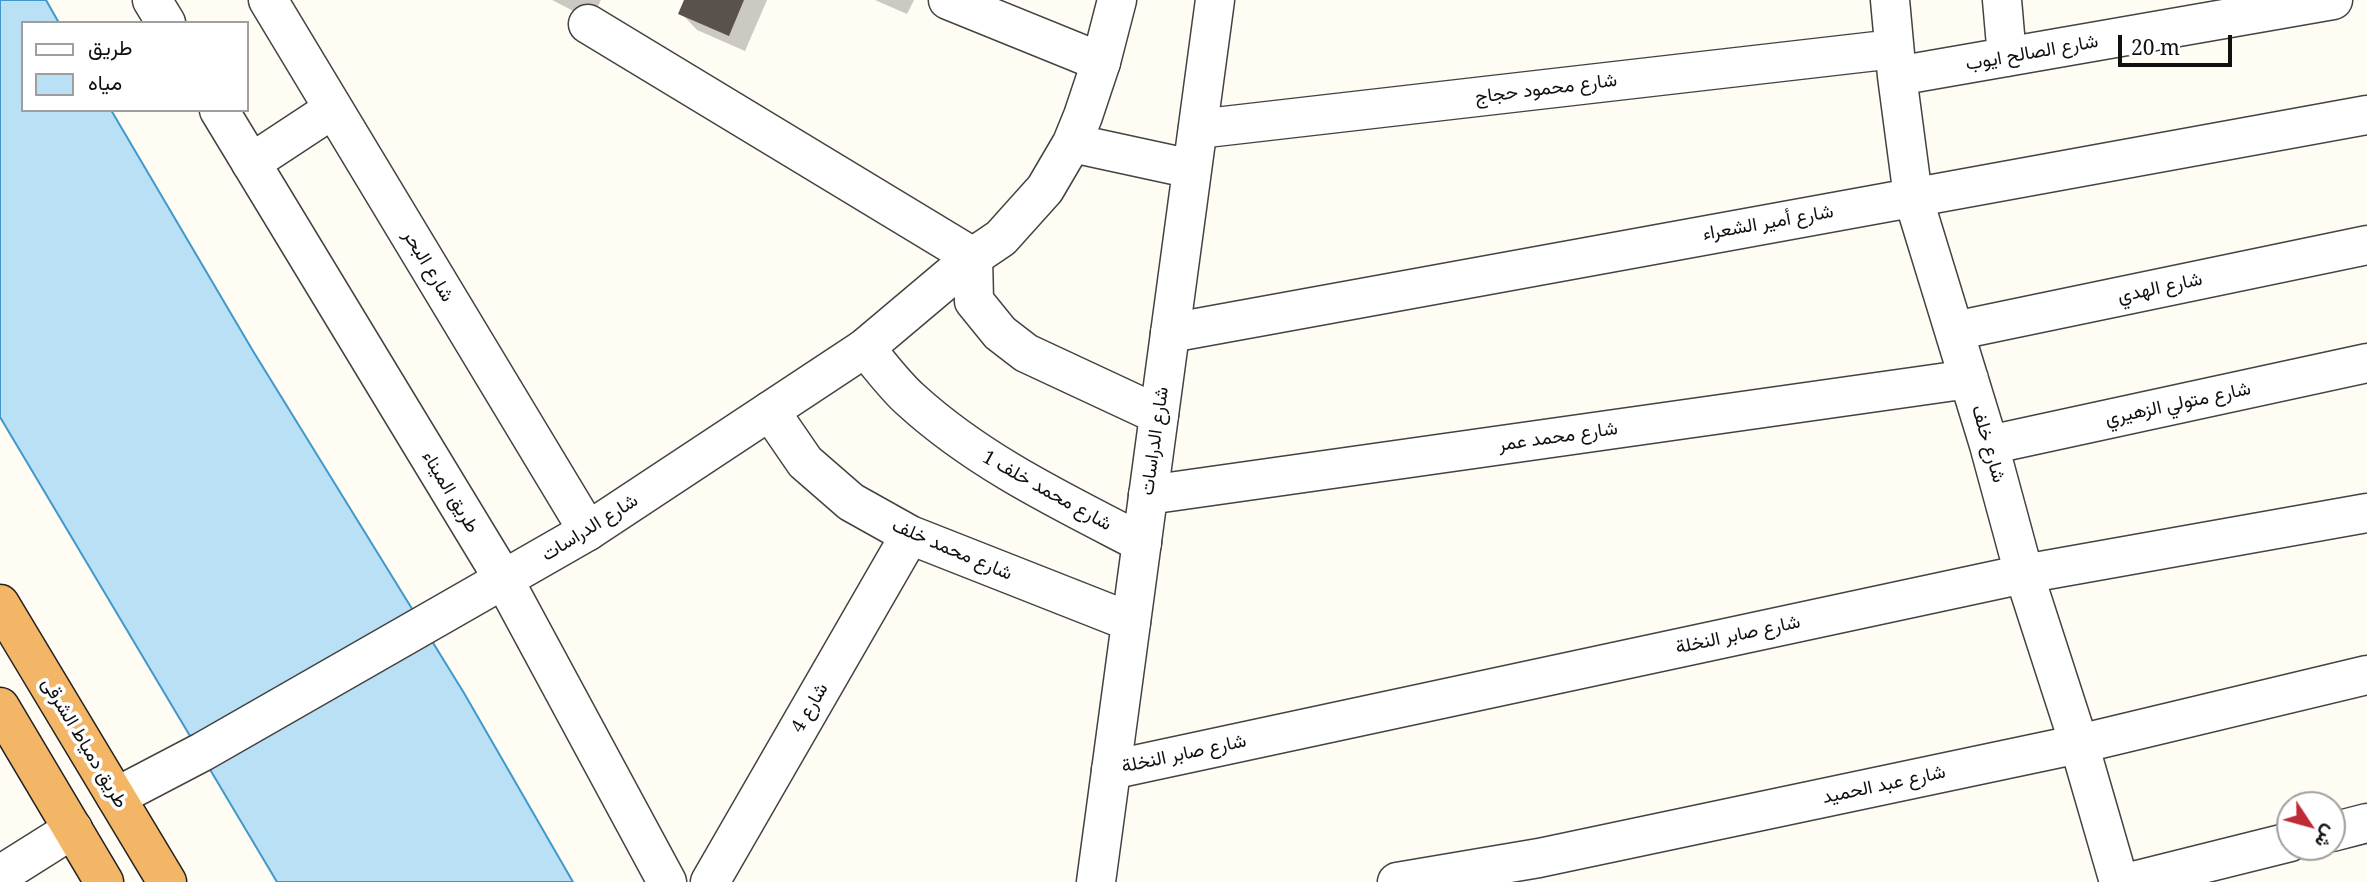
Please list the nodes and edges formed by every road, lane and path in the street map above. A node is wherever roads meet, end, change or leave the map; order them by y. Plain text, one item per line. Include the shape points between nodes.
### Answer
1 (152, 0) edge
2 (268, 0) edge
3 (948, 0) edge
4 (1117, 0) edge
5 (1214, 0) edge
6 (1890, 0) edge
7 (2001, 0) edge
8 (2333, 0) edge
9 (165, 21) edge
10 (588, 24) dead end
11 (2007, 57) junction
12 (1101, 62) junction
13 (1896, 63) junction
14 (333, 109) junction
15 (220, 112) edge
16 (2367, 115) edge
17 (1198, 129) junction
18 (1072, 143) junction
19 (251, 163) junction
20 (1192, 169) junction
21 (1913, 197) junction
22 (2367, 245) edge
23 (973, 257) junction
24 (1954, 331) junction
25 (1170, 333) junction
26 (865, 348) junction
27 (2367, 363) edge
28 (1969, 379) junction
29 (770, 411) junction
30 (1159, 415) junction
31 (1989, 445) junction
32 (1148, 495) junction
33 (2367, 513) edge
34 (587, 531) junction
35 (910, 535) junction
36 (1142, 543) junction
37 (2024, 574) junction
38 (504, 580) junction
39 (0, 604) edge
40 (1131, 622) junction
41 (2367, 675) edge
42 (0, 707) edge
43 (2078, 744) junction
44 (1111, 770) junction
45 (116, 797) junction
46 (2367, 823) edge
47 (2346, 828) edge
48 (73, 829) junction
49 (2276, 846) edge
50 (0, 875) edge
51 (104, 882) edge
52 (167, 882) edge
53 (667, 882) edge
54 (710, 882) edge
55 (1096, 882) edge
56 (1397, 882) edge
57 (2119, 882) edge
58 (2130, 882) edge

1 - 9 street
2 - 14 street, شارع البحر
3 - 12 street
4 - 12 street, شارع الدراسات
5 - 17 street, شارع الدراسات
6 - 13 street, شارع خلف
7 - 11 street
8 - 11 street, شارع الصالح ايوب
10 - 23 street
11 - 13 street, شارع الصالح ايوب
12 - 18 street, شارع الدراسات
13 - 17 street, شارع محمود حجاج
13 - 21 street, شارع خلف
14 - 19 street
14 - 34 street, شارع البحر
15 - 19 street, طريق الميناء
16 - 21 street, شارع أمير الشعراء
17 - 20 street, شارع الدراسات
18 - 20 street
18 - 23 street, شارع الدراسات via 1045,189 1000,238
19 - 38 street, طريق الميناء
20 - 25 street, شارع الدراسات
21 - 24 street, شارع خلف
21 - 25 street, شارع أمير الشعراء
22 - 24 street, شارع الهدي
23 - 26 street, شارع الدراسات
23 - 30 street via 974,301 1000,333 1026,353
24 - 28 street, شارع خلف
25 - 30 street, شارع الدراسات
26 - 29 street, شارع الدراسات
26 - 36 street, شارع محمد خلف 1 via 910,400 968,445 1015,477
27 - 31 street, شارع متولي الزهيري
28 - 31 street, شارع خلف
28 - 32 street, شارع محمد عمر
29 - 34 street, شارع الدراسات
29 - 35 street, شارع محمد خلف via 805,461 851,502
30 - 32 street, شارع الدراسات
31 - 37 street, شارع خلف
32 - 36 street, شارع الدراسات
33 - 37 street, شارع صابر النخلة
34 - 38 street, شارع الدراسات
35 - 40 street, شارع محمد خلف
35 - 54 street, شارع 4
36 - 40 street, شارع الدراسات
37 - 43 street, شارع خلف
37 - 44 street, شارع صابر النخلة
38 - 45 street, شارع الدراسات
38 - 53 street, طريق الميناء
39 - 45 highway, طريق دمياط الشرقى
40 - 44 street, شارع الدراسات
41 - 43 street, شارع عبد الحميد
42 - 48 highway
43 - 56 street, شارع عبد الحميد via 1539,858
43 - 57 street, شارع خلف
44 - 55 street, شارع الدراسات
45 - 52 highway, طريق دمياط الشرقى
46 - 47 street
48 - 50 street
48 - 51 highway
49 - 58 street

